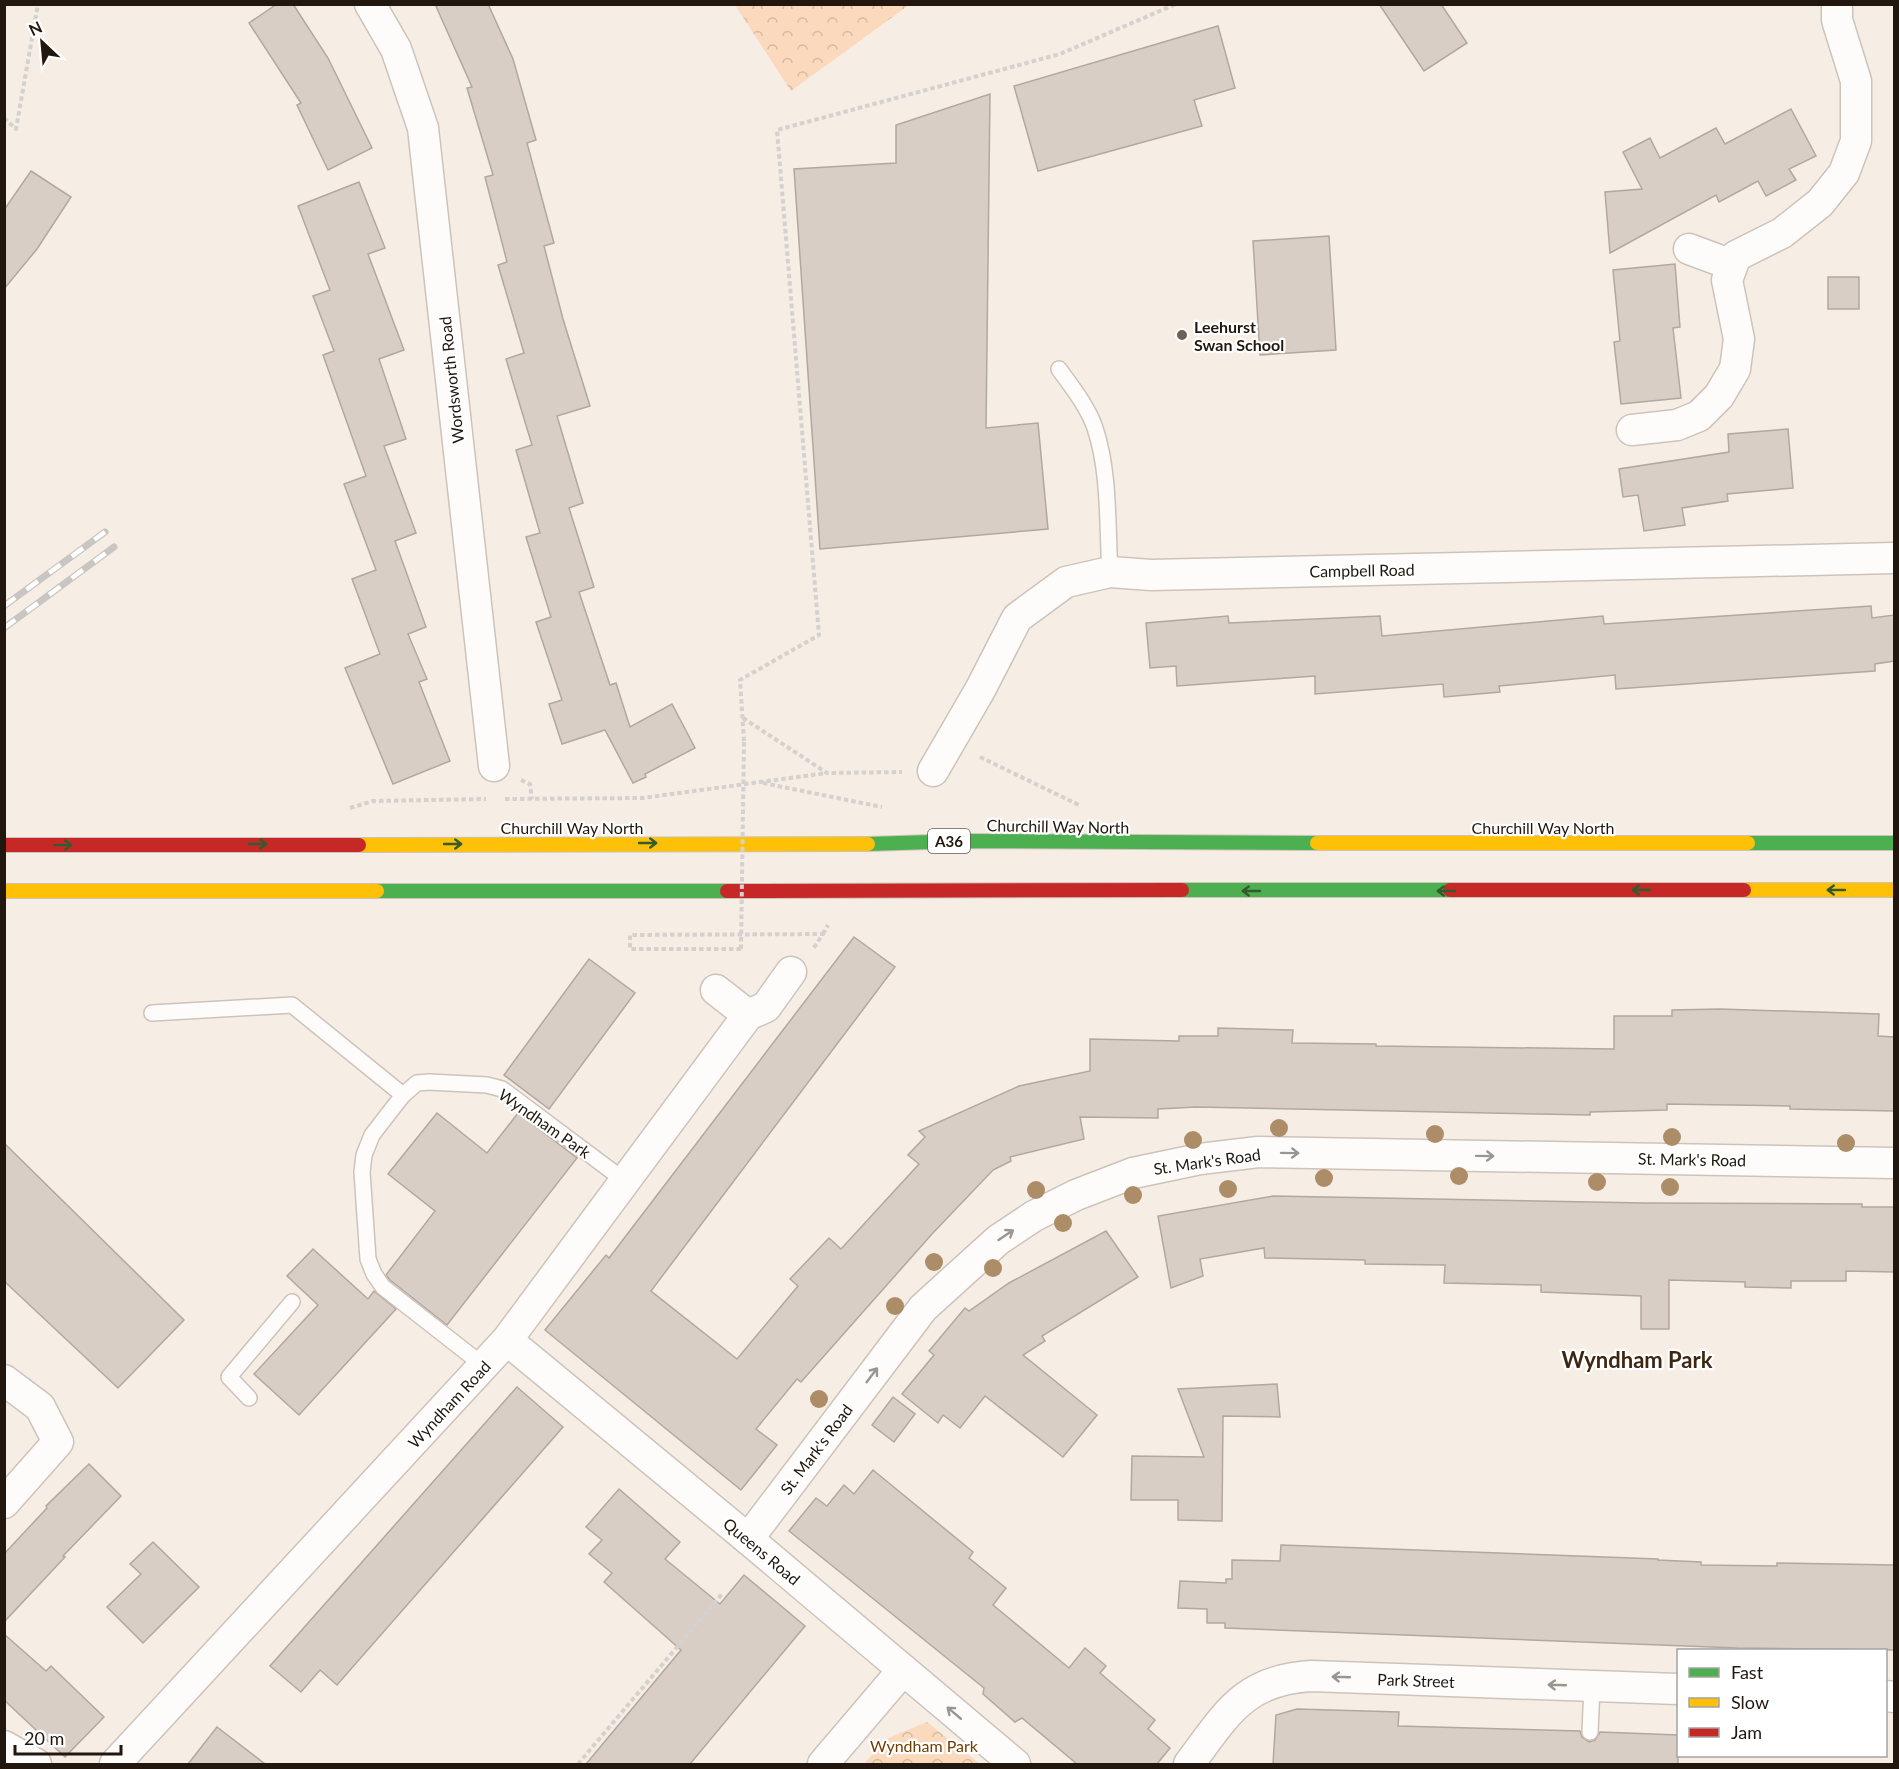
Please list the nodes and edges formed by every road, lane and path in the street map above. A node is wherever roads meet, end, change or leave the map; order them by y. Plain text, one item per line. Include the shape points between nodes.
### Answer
1 (38, 4) edge
2 (370, 4) edge
3 (1176, 4) edge
4 (1837, 4) edge
5 (4, 118) edge
6 (1689, 249) dead end
7 (1732, 265) junction
8 (1059, 369) dead end
9 (1632, 430) dead end
10 (1894, 558) edge
11 (1110, 572) junction
12 (743, 717) junction
13 (950, 742) junction
14 (494, 766) dead end
15 (933, 771) joint
16 (827, 773) junction
17 (759, 783) junction
18 (888, 808) dead end
19 (1089, 811) dead end
20 (340, 812) dead end
21 (1894, 843) edge
22 (4, 845) edge
23 (1894, 890) edge
24 (4, 891) edge
25 (791, 972) joint
26 (716, 990) dead end
27 (152, 1013) dead end
28 (748, 1015) junction
29 (402, 1095) junction
30 (1894, 1163) edge
31 (625, 1181) junction
32 (292, 1302) dead end
33 (507, 1340) junction
34 (484, 1366) junction
35 (4, 1380) edge
36 (249, 1398) dead end
37 (4, 1503) edge
38 (748, 1539) junction
39 (722, 1594) dead end
40 (903, 1670) junction
41 (1592, 1686) junction
42 (1677, 1689) edge
43 (1590, 1732) dead end
44 (4, 1746) edge
45 (36, 1764) edge
46 (115, 1764) edge
47 (579, 1764) edge
48 (824, 1764) edge
49 (1015, 1764) edge
50 (1189, 1764) edge

1 - 5 path via 16,129
2 - 14 street, Wordsworth Road via 396,49 423,128
3 - 12 path via 1059,54 777,130 819,635 740,680
4 - 7 street via 1837,20 1856,81 1856,141 1844,173 1820,203 1782,233 1736,256
6 - 7 street
7 - 9 street via 1727,280 1739,339 1735,369 1725,387 1699,416 1677,425
8 - 11 lane via 1095,428 1104,471
10 - 11 street, Campbell Road
11 - 13 street, Campbell Road via 1066,582 1017,618
12 - 16 path
12 - 25 path, bridge via 744,741 741,949 630,950 630,935 823,934
13 - 15 street, Campbell Road
13 - 19 path
15 - 16 path
16 - 17 path
17 - 18 path
17 - 20 path via 642,798 373,801
22 -> 21 highway, Churchill Way North / A36
23 -> 24 highway
25 - 28 street, Wyndham Road via 766,1007
26 - 28 street
27 - 29 lane via 292,1005
28 - 31 street, Wyndham Road
29 - 31 lane, Wyndham Park via 417,1083 429,1082 502,1089
29 - 34 lane, Wyndham Park via 372,1135 364,1155 368,1259 383,1287
38 -> 30 street, St. Mark's Road via 923,1308 999,1240 1034,1216 1133,1173 1258,1152
31 - 33 street, Wyndham Road
32 - 36 lane via 229,1377
33 - 34 street, Wyndham Road
33 - 38 street, Queens Road
34 - 46 street, Wyndham Road
35 - 37 street via 40,1407 58,1442
38 - 40 street, Queens Road
39 - 47 path
40 - 48 street
49 -> 40 street, Queens Road
41 - 42 street, Park Street
41 - 43 lane
41 -> 50 street, Park Street via 1288,1677 1268,1683 1233,1707
44 - 45 street

